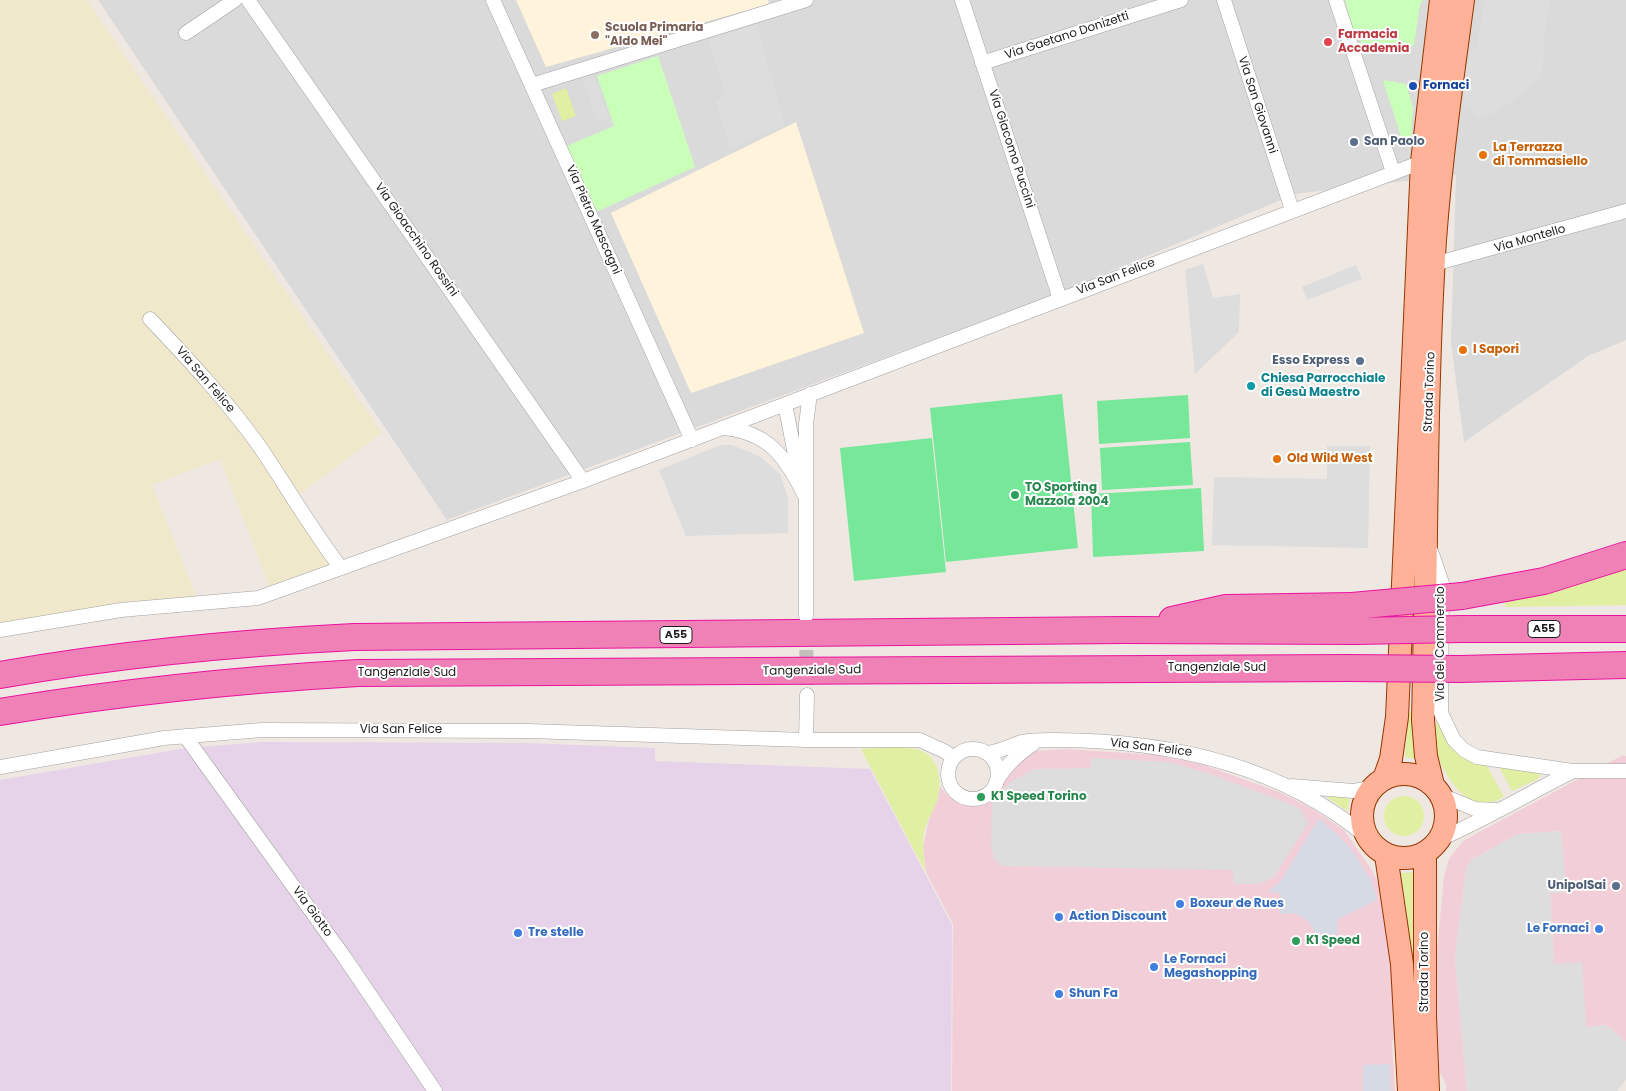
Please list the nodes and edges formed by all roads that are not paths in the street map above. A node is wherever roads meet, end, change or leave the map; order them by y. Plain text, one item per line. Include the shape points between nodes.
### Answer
1 (235, 0) edge
2 (248, 0) edge
3 (493, 0) edge
4 (806, 0) edge
5 (962, 0) edge
6 (1181, 0) edge
7 (1224, 0) edge
8 (1336, 0) edge
9 (1441, 0) edge
10 (1462, 0) edge
11 (186, 33) dead end
12 (982, 63) junction
13 (532, 85) junction
14 (1422, 162) junction
15 (1393, 172) junction
16 (1292, 210) junction
17 (1626, 212) edge
18 (1434, 264) junction
19 (1060, 299) junction
20 (150, 319) dead end
21 (810, 394) junction
22 (785, 404) junction
23 (722, 428) junction
24 (692, 440) junction
25 (583, 481) junction
26 (805, 495) junction
27 (1427, 541) junction
28 (1626, 555) edge
29 (341, 568) junction
30 (806, 616) tunnel mouth
31 (1353, 618) junction
32 (1626, 629) edge
33 (0, 630) edge
34 (1625, 666) edge
35 (0, 675) edge
36 (807, 695) tunnel mouth
37 (0, 712) edge
38 (185, 736) junction
39 (806, 740) junction
40 (1038, 741) junction
41 (986, 753) junction
42 (953, 758) junction
43 (0, 767) edge
44 (1573, 772) junction
45 (1624, 773) edge
46 (996, 782) junction
47 (1379, 783) junction
48 (1288, 785) junction
49 (1437, 790) junction
50 (1499, 810) junction
51 (1367, 837) junction
52 (1432, 846) junction
53 (1386, 855) junction
54 (435, 1091) edge
55 (1409, 1091) edge
56 (1428, 1091) edge

1 - 11 street
2 - 25 street, Via Gioacchino Rossini
3 - 13 street, Via Pietro Mascagni
4 - 13 street
5 - 12 street, Via Giacomo Puccini
6 - 12 street, Via Gaetano Donizetti
7 - 16 street, Via San Giovanni
8 - 15 street
9 - 14 main road, Strada Torino
10 - 18 main road, Strada Torino via 1442,158
12 - 19 street, Via Giacomo Puccini
13 - 24 street, Via Pietro Mascagni
14 - 15 street, Via San Felice
14 - 47 main road, Strada Torino via 1397,717 1391,759
15 - 16 street, Via San Felice
16 - 19 street, Via San Felice
17 - 18 street, Via Montello
18 - 27 main road, Strada Torino
19 - 21 street, Via San Felice
20 - 29 street, Via San Felice via 203,376 260,447 318,539
21 - 22 street, Via San Felice
21 - 26 street via 806,424
22 - 23 street, Via San Felice
22 - 26 street
23 - 24 street, Via San Felice
23 - 26 street via 739,430 770,444 784,458
24 - 25 street, Via San Felice
25 - 29 street, Via San Felice
26 - 30 street
27 - 44 street, Via del Commercio via 1442,583 1441,713 1454,740 1477,758
27 - 49 main road, Strada Torino via 1423,720 1426,756
28 - 31 highway, bridge via 1544,581
29 - 33 street, Via San Felice via 258,598 121,610
31 - 32 highway, A55, bridge via 1462,629
31 - 35 highway, A55 via 1124,630 354,637 145,652
34 - 37 highway, Tangenziale Sud, bridge via 358,673 134,691
36 - 39 street
38 - 39 street, Via San Felice via 262,730 511,730
38 - 43 street, Via San Felice
38 - 54 street, Via Giotto via 339,950
39 - 42 street, Via San Felice via 920,740
40 - 41 street, Via San Felice
40 - 46 street via 1005,767
40 - 48 street, Via San Felice via 1138,744 1174,749 1215,759
41 - 42 street, Via San Felice via 969,749
41 - 46 street via 996,766
42 - 46 street via 948,767 948,777 957,794 965,798 981,797
44 - 45 street, Via del Commercio
44 - 50 street, Via del Commercio
47 - 48 street, Via San Felice via 1353,791
47 - 49 main road via 1396,774 1410,774 1422,778
47 - 51 main road via 1366,798 1362,810 1362,824
48 - 51 street, Via San Felice via 1323,804
49 - 50 street via 1475,809
49 - 52 main road via 1446,807 1446,820
50 - 52 street, Via del Commercio
51 - 53 main road
52 - 53 main road via 1412,858
52 - 56 main road, Strada Torino via 1425,1016
53 - 55 main road, Strada Torino via 1402,964

